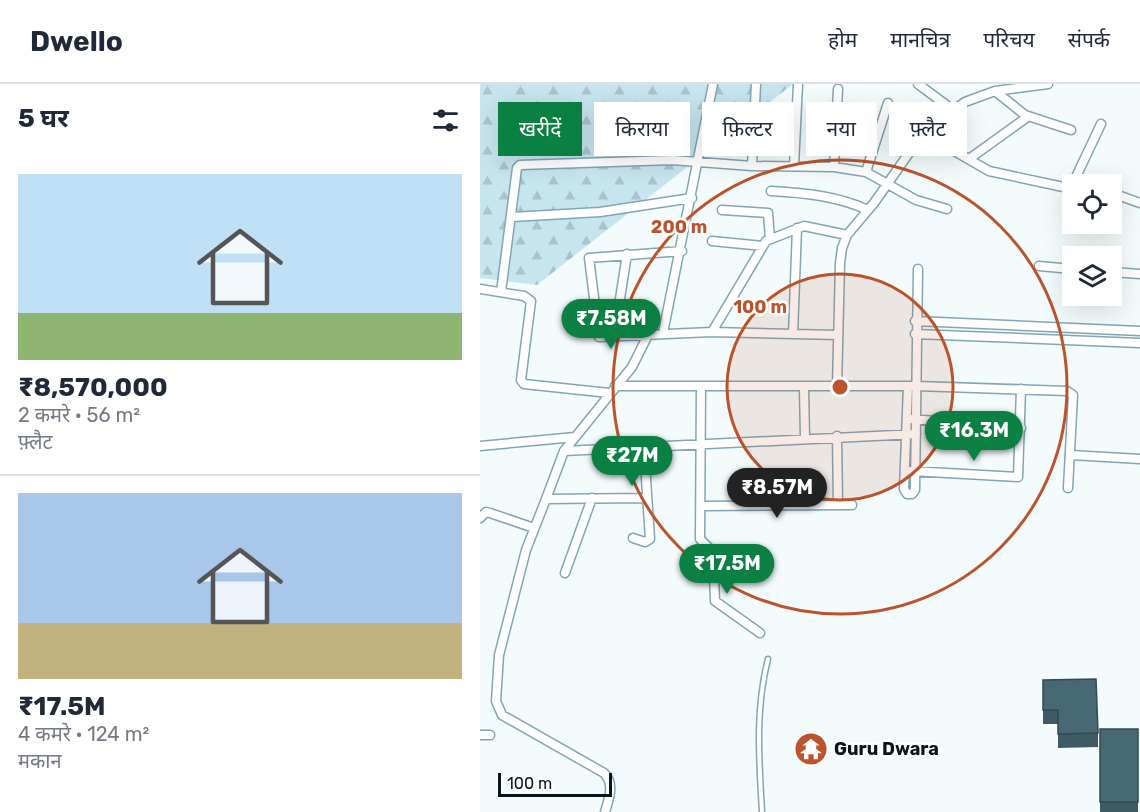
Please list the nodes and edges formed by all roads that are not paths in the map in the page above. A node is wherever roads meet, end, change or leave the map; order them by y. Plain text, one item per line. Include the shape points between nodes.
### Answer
1 (713, 84) edge
2 (756, 84) edge
3 (798, 84) edge
4 (918, 84) edge
5 (1048, 84) edge
6 (838, 89) dead end
7 (995, 92) junction
8 (942, 102) edge
9 (888, 103) dead end
10 (967, 104) edge
11 (1025, 114) junction
12 (1101, 124) dead end
13 (1071, 130) dead end
14 (907, 156) edge
15 (963, 156) edge
16 (969, 159) junction
17 (698, 163) junction
18 (753, 166) junction
19 (794, 166) junction
20 (834, 167) junction
21 (866, 172) junction
22 (1077, 174) edge
23 (886, 185) junction
24 (1062, 188) edge
25 (771, 191) dead end
26 (1122, 197) edge
27 (692, 198) junction
28 (1140, 203) edge
29 (947, 209) dead end
30 (722, 210) dead end
31 (868, 210) junction
32 (512, 217) junction
33 (797, 228) junction
34 (847, 235) junction
35 (712, 241) dead end
36 (766, 242) junction
37 (682, 251) junction
38 (627, 254) junction
39 (1039, 266) dead end
40 (1062, 268) edge
41 (918, 269) dead end
42 (1122, 273) edge
43 (1140, 274) edge
44 (480, 289) edge
45 (501, 292) junction
46 (915, 321) junction
47 (1140, 331) edge
48 (712, 332) junction
49 (663, 333) junction
50 (793, 334) junction
51 (915, 334) junction
52 (648, 335) junction
53 (838, 335) junction
54 (614, 337) junction
55 (1140, 343) edge
56 (615, 386) junction
57 (701, 386) junction
58 (912, 386) junction
59 (804, 387) junction
60 (837, 387) junction
61 (1021, 389) junction
62 (609, 393) junction
63 (911, 419) junction
64 (1022, 428) junction
65 (906, 434) junction
66 (916, 434) junction
67 (837, 436) junction
68 (575, 437) junction
69 (805, 438) junction
70 (699, 445) junction
71 (480, 446) edge
72 (644, 448) junction
73 (564, 451) junction
74 (1071, 455) junction
75 (1140, 459) edge
76 (910, 471) junction
77 (1068, 488) dead end
78 (592, 498) junction
79 (646, 498) junction
80 (546, 499) junction
81 (852, 505) dead end
82 (701, 506) junction
83 (838, 506) junction
84 (480, 518) edge
85 (534, 528) junction
86 (633, 538) dead end
87 (713, 552) junction
88 (736, 552) dead end
89 (565, 573) dead end
90 (760, 633) dead end
91 (768, 659) dead end
92 (480, 735) edge
93 (490, 735) dead end
94 (605, 812) edge
95 (762, 812) edge

1 - 17 street
2 - 18 street
3 - 19 street
4 - 8 street
5 - 7 street
6 - 20 street
7 - 10 street
7 - 11 street
9 - 21 street
11 - 13 street
11 - 16 street via 1025,120
12 - 22 street
14 - 23 street
15 - 16 street
16 - 24 street via 992,172
17 - 18 street
17 - 27 street
17 - 32 street via 672,160 520,165
18 - 19 street
19 - 20 street
20 - 21 street
21 - 23 street
23 - 29 street
23 - 31 street
25 - 31 street via 819,195
26 - 28 street
27 - 32 street via 582,214
27 - 37 street
30 - 36 street via 768,213
31 - 34 street
32 - 45 street
33 - 34 street via 812,226
33 - 36 street
33 - 50 street
34 - 53 street via 840,263
35 - 36 street
36 - 48 street
37 - 38 street
37 - 49 street
38 - 54 street
38 - 54 street via 592,256 588,261 597,334
39 - 40 street
41 - 46 street
42 - 43 street
44 - 45 street
45 - 62 street via 531,301 522,383
46 - 47 street
46 - 51 street
48 - 49 street
48 - 50 street
49 - 52 street
50 - 53 street
51 - 55 street
51 - 58 street
52 - 54 street
52 - 56 street via 632,367
53 - 60 street
56 - 57 street
56 - 62 street
57 - 59 street
57 - 70 street
58 - 60 street
58 - 61 street
58 - 63 street
59 - 60 street
59 - 69 street
61 - 64 street
61 - 74 street via 1067,390 1073,395
62 - 68 street
63 - 64 street
63 - 65 street
63 - 66 street
64 - 76 street via 1016,478
65 - 66 street
65 - 67 street
65 - 76 street
66 - 76 street
67 - 69 street
67 - 83 street
68 - 71 street
68 - 73 street
69 - 70 street
70 - 72 street
70 - 82 street
72 - 73 street
72 - 79 street
73 - 80 street
74 - 75 street
74 - 77 street
78 - 79 street
78 - 80 street
78 - 89 street
79 - 86 street via 649,541
80 - 85 street
81 - 83 street
82 - 83 street
82 - 87 street via 700,539
84 - 85 street via 486,512
85 - 94 street via 499,655 496,701 502,715 610,779
87 - 88 street
87 - 90 street via 715,601
91 - 95 lane via 758,720
92 - 93 street

